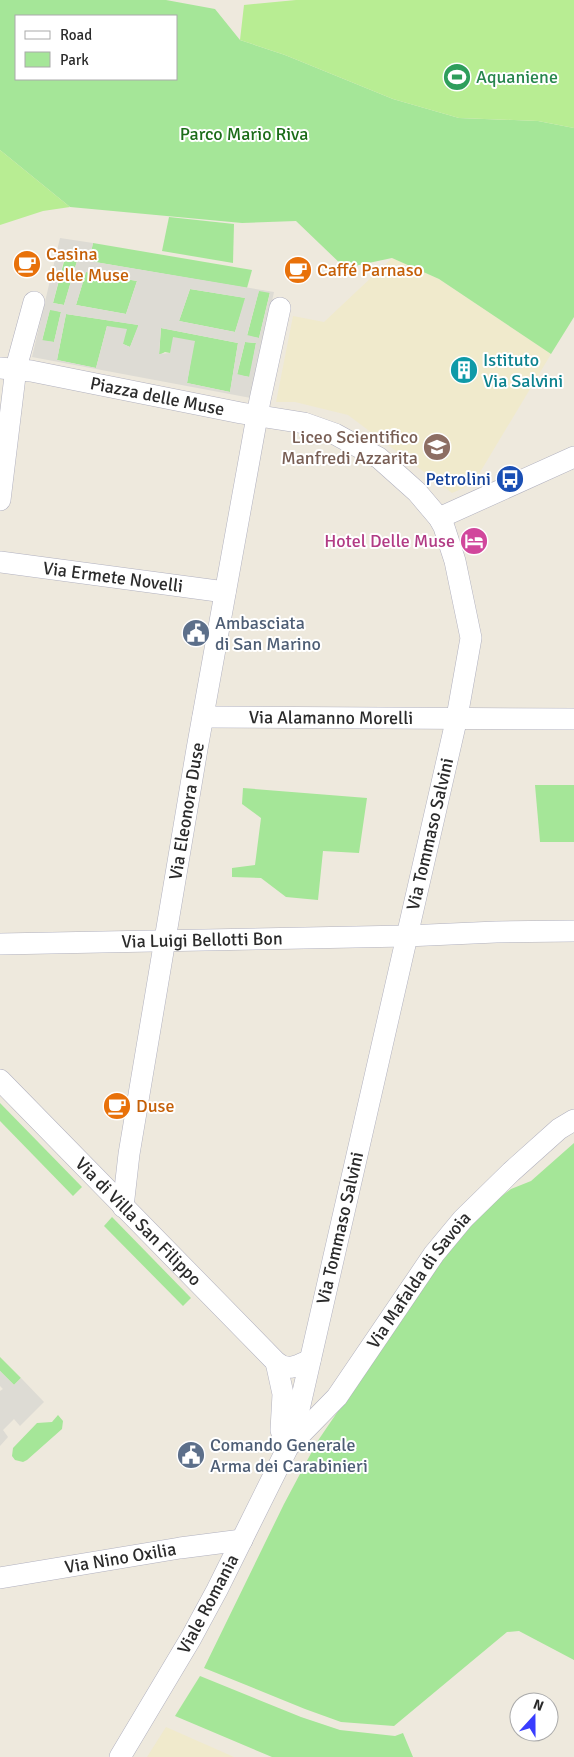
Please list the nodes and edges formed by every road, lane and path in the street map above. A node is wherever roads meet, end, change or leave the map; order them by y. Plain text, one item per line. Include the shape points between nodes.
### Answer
1 (34, 302) dead end
2 (280, 308) dead end
3 (8, 368) edge
4 (258, 416) junction
5 (574, 457) edge
6 (574, 469) edge
7 (0, 500) edge
8 (442, 522) junction
9 (0, 562) edge
10 (225, 592) junction
11 (203, 717) junction
12 (457, 718) junction
13 (574, 719) edge
14 (574, 931) edge
15 (406, 936) junction
16 (164, 941) junction
17 (0, 944) edge
18 (0, 1080) edge
19 (574, 1120) edge
20 (123, 1207) junction
21 (310, 1360) junction
22 (276, 1362) junction
23 (305, 1384) junction
24 (283, 1394) junction
25 (337, 1397) junction
26 (288, 1447) junction
27 (242, 1540) junction
28 (0, 1578) edge
29 (120, 1757) edge

1 - 3 street
2 - 4 street
3 - 4 street, Piazza delle Muse
3 - 7 street
4 - 8 street, Via Tommaso Salvini via 304,423 335,434 379,458 417,492
4 - 10 street, Via Eleonora Duse
5 - 8 street
6 - 8 street
8 - 12 street, Via Tommaso Salvini via 455,562 471,638
9 - 10 street, Via Ermete Novelli
10 - 11 street, Via Eleonora Duse
11 - 12 street, Via Alamanno Morelli
11 - 16 street, Via Eleonora Duse
12 - 13 street, Via Alamanno Morelli
12 - 15 street, Via Tommaso Salvini
14 - 15 street, Via Luigi Bellotti Bon
15 - 16 street, Via Luigi Bellotti Bon
15 - 21 street, Via Tommaso Salvini
16 - 17 street, Via Luigi Bellotti Bon
16 - 20 street, Via Eleonora Duse
18 - 20 street, Via di Villa San Filippo
19 - 25 street, Via Mafalda di Savoia via 559,1129 463,1219 434,1254
20 - 22 street, Via di Villa San Filippo
21 - 22 street via 290,1368
21 - 23 street, Via Tommaso Salvini
22 - 24 street
23 - 24 street
23 - 25 street via 315,1385
23 - 26 street, Via Tommaso Salvini
24 - 26 street via 282,1435
25 - 26 street, Via Mafalda di Savoia
26 - 27 street, Viale Romania
27 - 28 street, Via Nino Oxilia
27 - 29 street, Viale Romania via 187,1646

